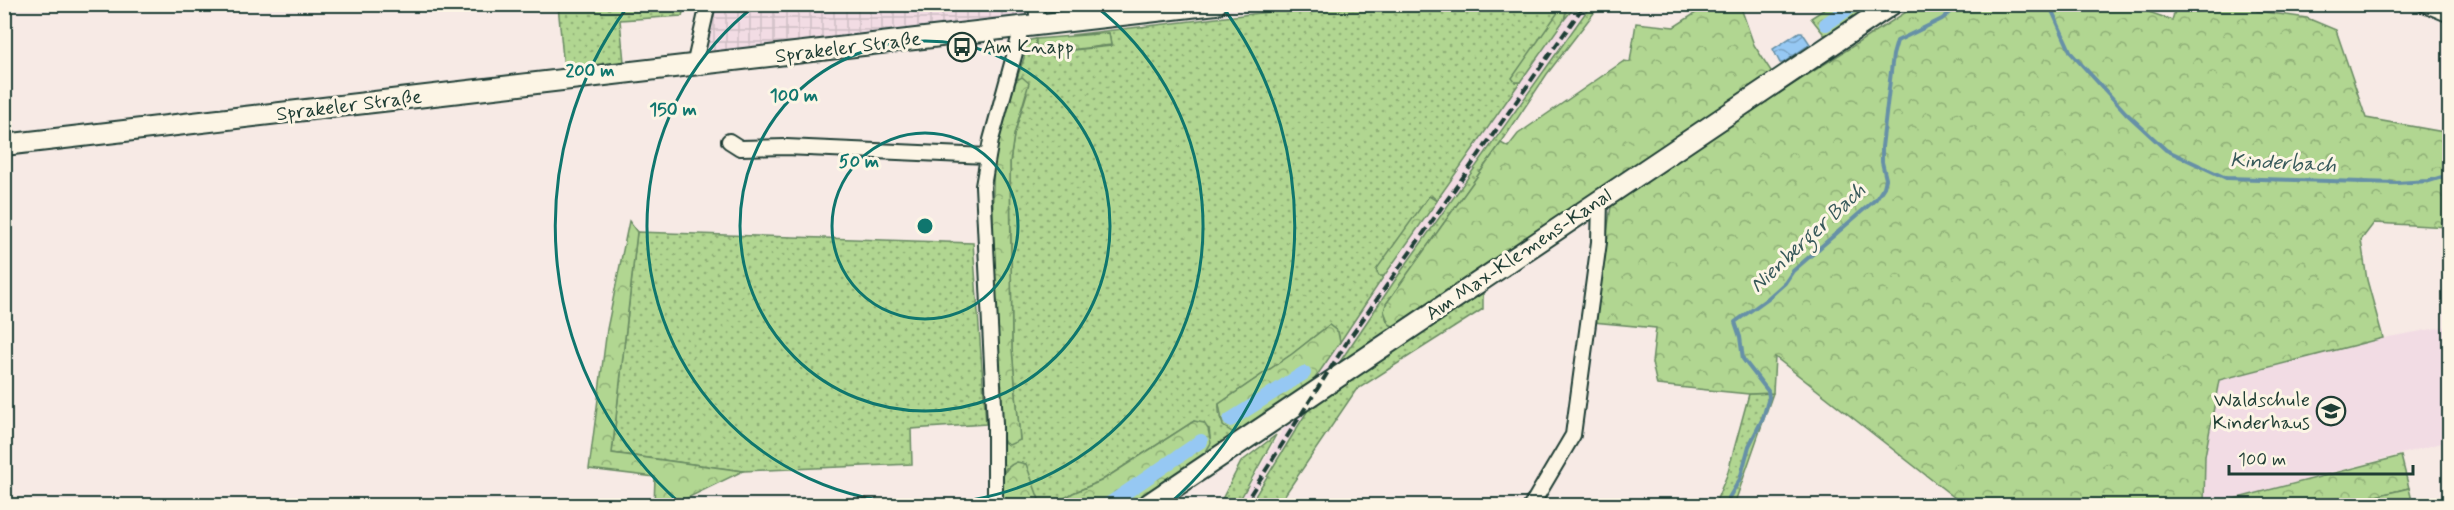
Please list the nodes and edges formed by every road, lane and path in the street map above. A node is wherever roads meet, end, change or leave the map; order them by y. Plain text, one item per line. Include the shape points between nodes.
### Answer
1 (708, 4) edge
2 (1036, 4) edge
3 (1216, 4) edge
4 (1892, 4) edge
5 (2424, 4) edge
6 (2450, 15) edge
7 (1038, 25) junction
8 (1018, 28) junction
9 (694, 66) junction
10 (729, 141) dead end
11 (4, 145) edge
12 (987, 156) junction
13 (1600, 200) junction
14 (995, 506) edge
15 (1146, 506) edge
16 (1531, 506) edge

1 - 9 street
2 - 7 street
3 - 7 main road, Sprakeler Straße
4 - 13 main road, Am Max-Klemens-Kanal
5 - 6 street
7 - 8 main road, Sprakeler Straße
8 - 9 main road, Sprakeler Straße
8 - 12 street via 1019,38
9 - 11 main road, Sprakeler Straße
10 - 12 street via 740,148
12 - 14 street via 983,201 995,424
13 - 15 main road, Am Max-Klemens-Kanal
13 - 16 street via 1599,242 1573,435

